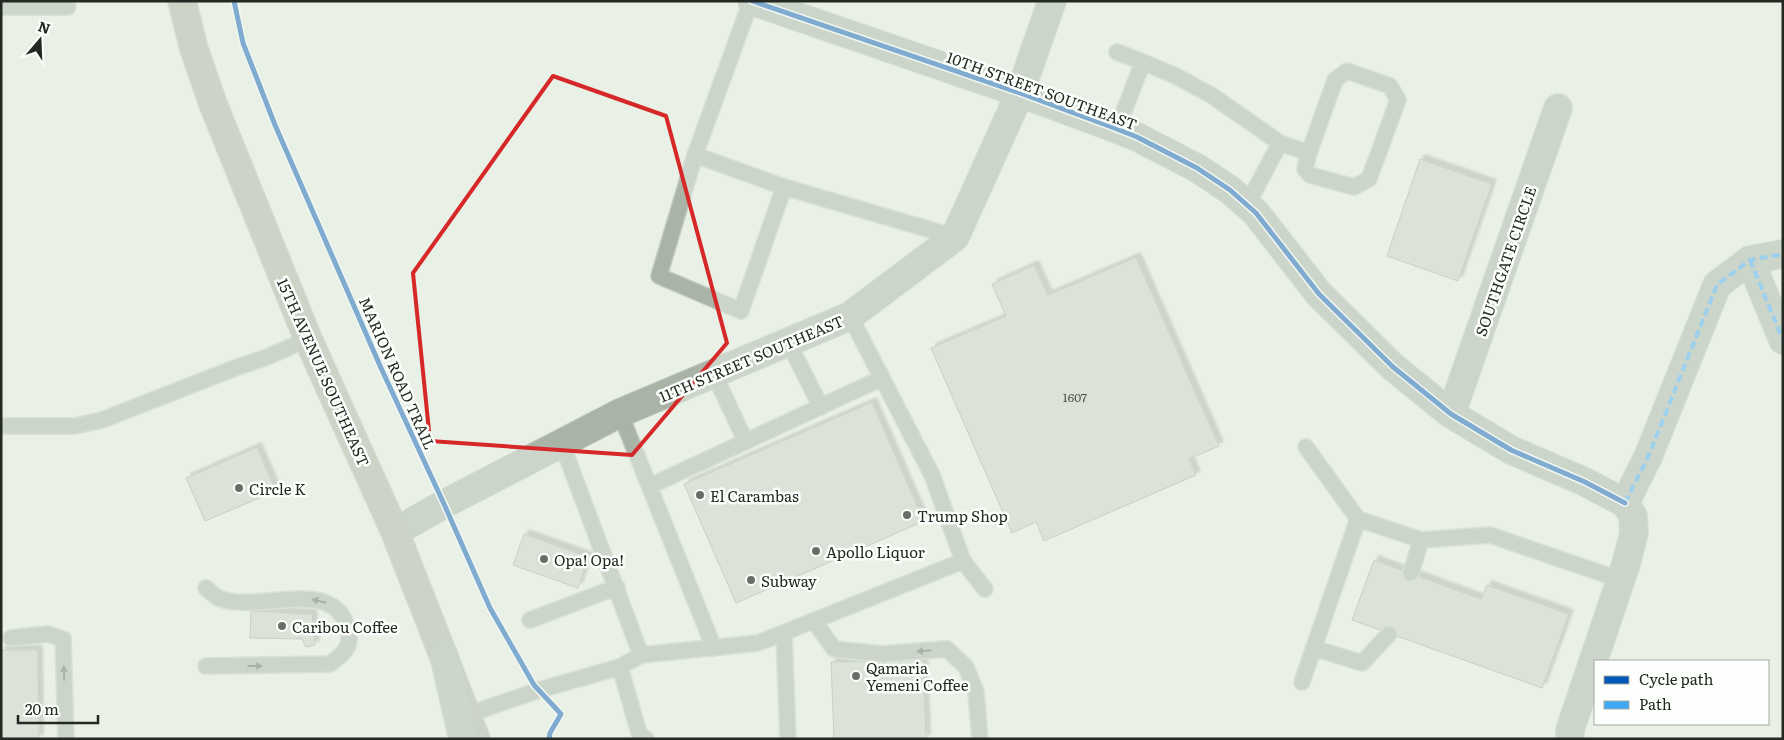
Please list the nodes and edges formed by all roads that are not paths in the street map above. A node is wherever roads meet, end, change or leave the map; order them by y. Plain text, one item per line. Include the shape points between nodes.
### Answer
1 (182, 1) edge
2 (751, 1) edge
3 (1052, 1) edge
4 (1, 8) edge
5 (68, 8) dead end
6 (1117, 52) dead end
7 (1143, 62) junction
8 (1020, 93) junction
9 (1558, 108) dead end
10 (1117, 129) junction
11 (1280, 143) junction
12 (1309, 153) junction
13 (695, 155) junction
14 (784, 187) junction
15 (1247, 205) junction
16 (955, 237) junction
17 (1783, 254) edge
18 (1750, 260) junction
19 (850, 316) junction
20 (308, 339) junction
21 (1783, 340) edge
22 (788, 342) junction
23 (714, 374) junction
24 (882, 378) junction
25 (821, 407) junction
26 (620, 413) junction
27 (1451, 414) junction
28 (1, 426) edge
29 (746, 442) junction
30 (562, 444) junction
31 (1306, 447) dead end
32 (650, 486) junction
33 (1624, 502) junction
34 (1358, 519) junction
35 (395, 532) junction
36 (1421, 540) junction
37 (963, 561) junction
38 (1411, 573) dead end
39 (1620, 580) junction
40 (616, 587) junction
41 (206, 588) dead end
42 (985, 589) dead end
43 (530, 620) dead end
44 (814, 621) junction
45 (784, 633) junction
46 (1389, 634) dead end
47 (9, 642) edge
48 (714, 648) junction
49 (1314, 648) junction
50 (640, 655) junction
51 (206, 666) dead end
52 (620, 667) junction
53 (1302, 682) dead end
54 (469, 731) edge
55 (66, 739) edge
56 (646, 739) edge
57 (788, 739) edge
58 (980, 739) edge
59 (1570, 739) edge

1 - 20 main road, 15TH AVENUE SOUTHEAST via 212,104
2 - 8 street, 10TH STREET SOUTHEAST
2 - 13 lane
3 - 8 street, 11TH STREET SOUTHEAST
4 - 5 lane
6 - 7 lane
7 - 10 lane
7 - 11 lane via 1211,95
8 - 10 street, 10TH STREET SOUTHEAST
8 - 16 street, 11TH STREET SOUTHEAST
9 - 27 street, SOUTHGATE CIRCLE
10 - 15 street, 10TH STREET SOUTHEAST via 1196,168
11 - 12 lane
11 - 15 lane
12 - 12 lane via 1335,80 1347,71 1390,86 1398,100 1369,179 1354,187 1310,175 1304,170
13 - 14 lane
13 - 14 lane via 660,276 741,311
14 - 16 lane
15 - 27 street, 10TH STREET SOUTHEAST via 1319,294 1393,367
16 - 19 street, 11TH STREET SOUTHEAST
17 - 18 street
18 - 21 street
18 - 33 street via 1717,285 1648,457
19 - 22 street, 11TH STREET SOUTHEAST
19 - 24 lane
20 - 28 lane via 102,420 75,426
20 - 35 main road, 15TH AVENUE SOUTHEAST
22 - 23 street, 11TH STREET SOUTHEAST
22 - 25 lane
23 - 26 street, 11TH STREET SOUTHEAST
23 - 29 lane
24 - 25 lane
24 - 37 lane via 932,475
25 - 29 lane
26 - 30 street, 11TH STREET SOUTHEAST
26 - 32 lane
27 - 33 street, 10TH STREET SOUTHEAST via 1511,450
29 - 32 lane
30 - 35 street, 11TH STREET SOUTHEAST
30 - 40 lane
31 - 34 lane
32 - 48 lane
33 - 39 street via 1633,516 1634,533
34 - 36 lane
34 - 49 lane
35 - 54 main road, 15TH AVENUE SOUTHEAST via 444,656
36 - 38 lane
36 - 39 lane via 1490,535
37 - 42 lane
37 - 44 lane
39 - 59 street via 1570,730
40 - 43 lane
40 - 50 lane
51 -> 41 lane via 330,664 348,648 349,633 340,611 325,601 237,601 220,599
44 - 45 lane
58 -> 44 lane via 976,692 966,666 947,649 880,654 834,649
45 - 48 lane via 758,643
45 - 57 lane
46 - 49 lane via 1362,663
55 -> 47 lane via 63,639 48,634
48 - 50 lane
49 - 53 lane
50 - 52 lane
52 - 54 lane via 539,690
52 - 56 lane via 639,733

